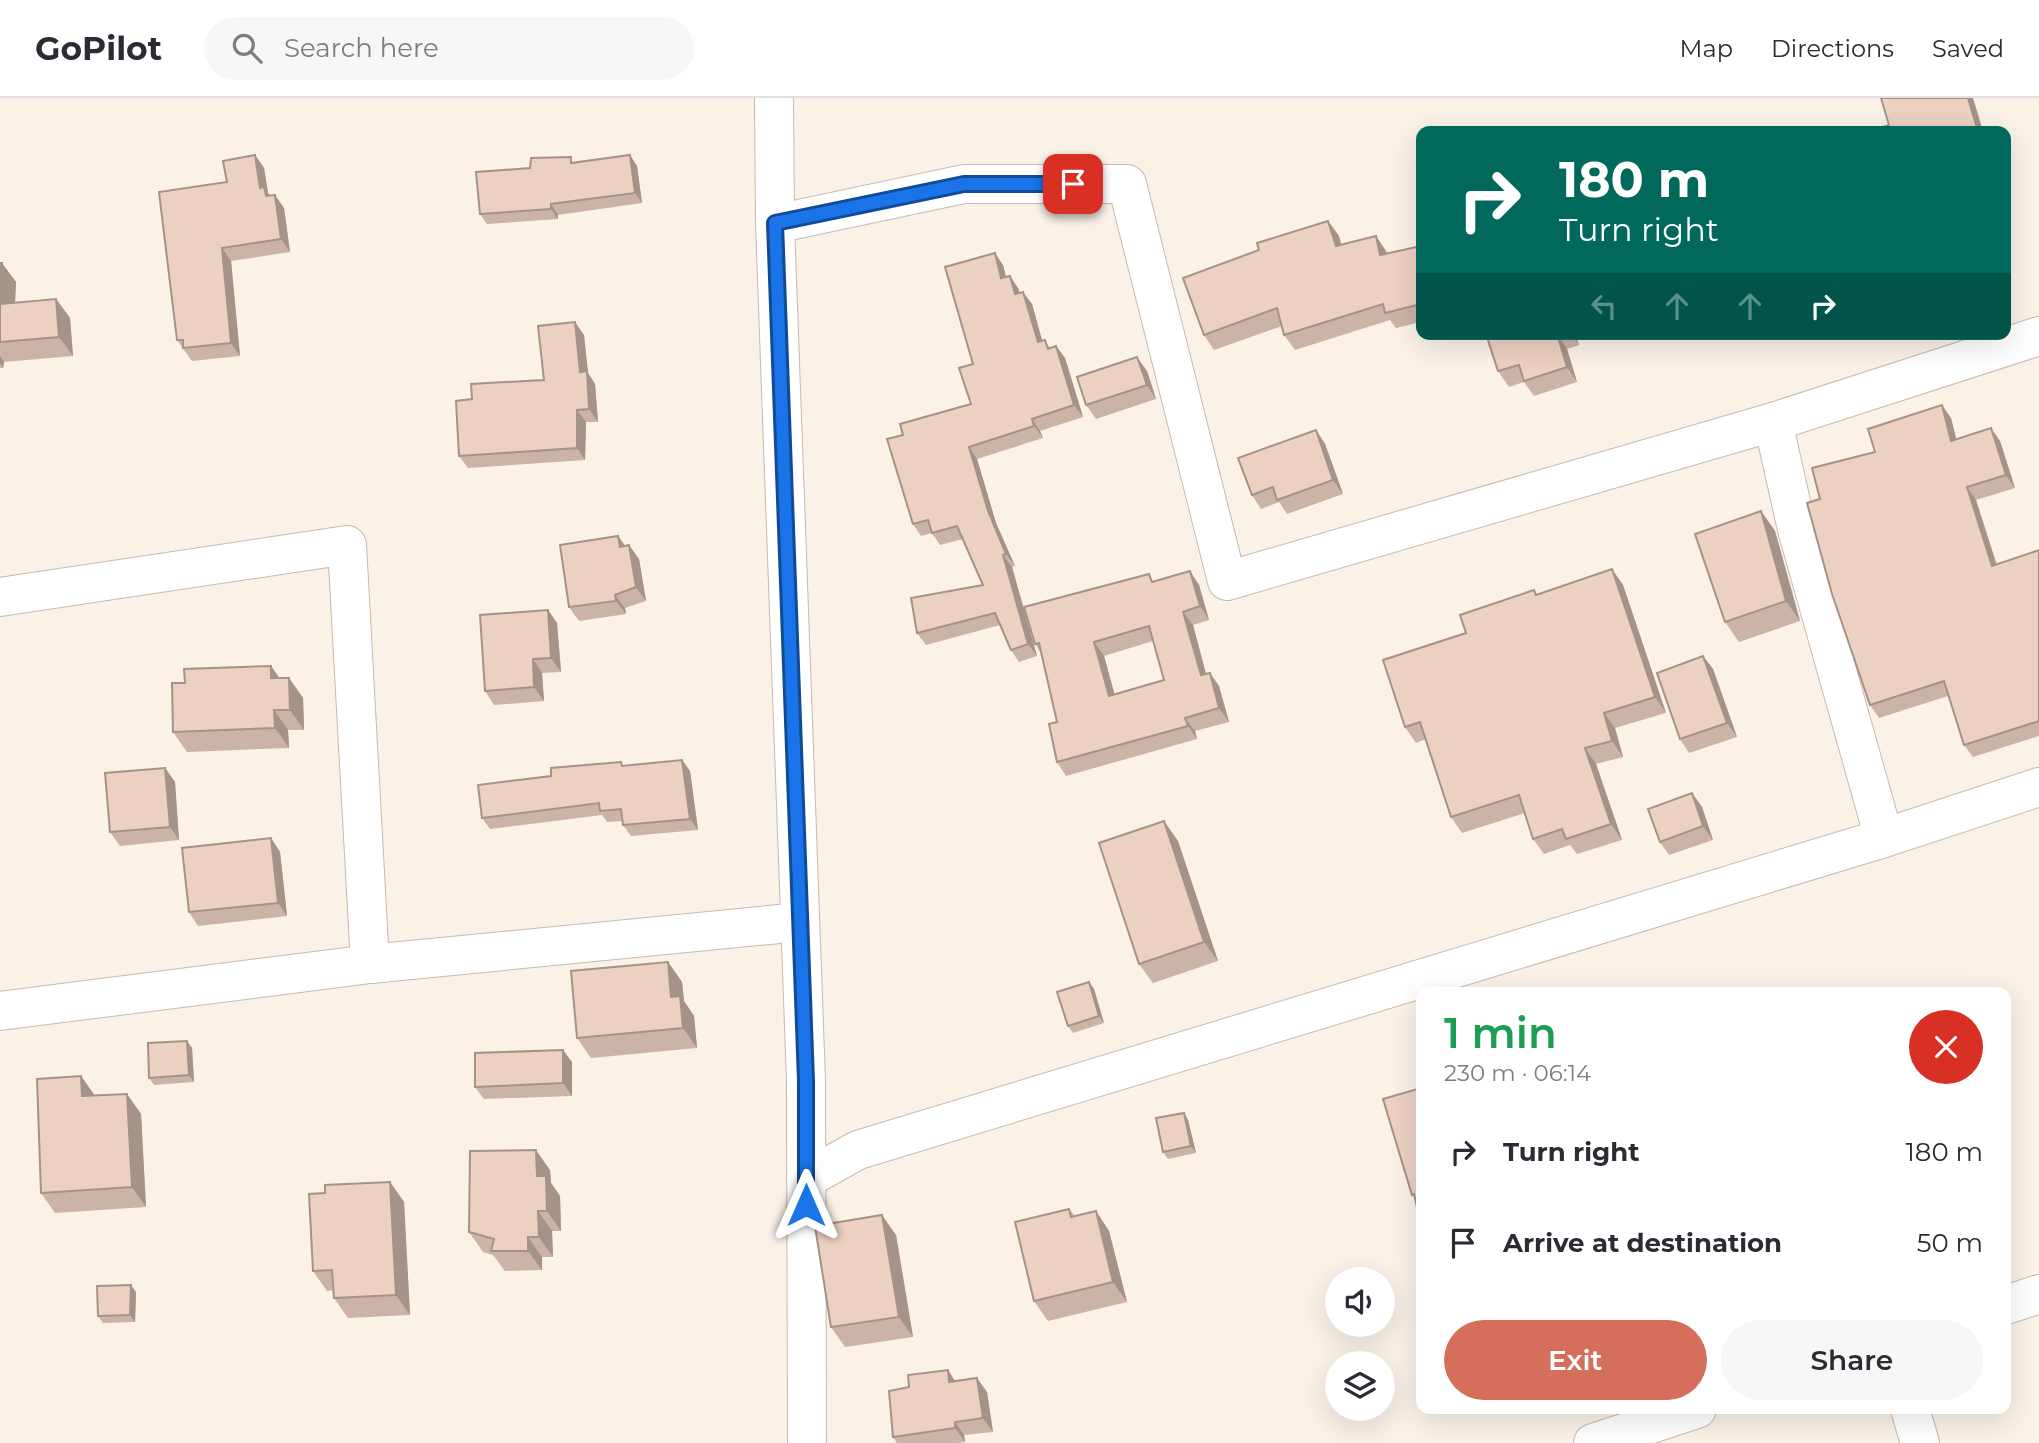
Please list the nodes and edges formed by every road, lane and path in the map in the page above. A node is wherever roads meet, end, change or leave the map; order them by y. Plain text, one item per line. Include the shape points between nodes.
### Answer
1 (774, 98) edge
2 (775, 223) junction
3 (2039, 336) edge
4 (1773, 422) junction
5 (0, 597) edge
6 (2039, 787) edge
7 (1884, 838) junction
8 (800, 922) junction
9 (370, 964) junction
10 (0, 1011) edge
11 (806, 1179) junction
12 (2039, 1294) edge
13 (2011, 1303) edge
14 (1682, 1414) edge
15 (1911, 1414) edge
16 (807, 1443) edge
17 (1593, 1443) edge
18 (1920, 1443) edge

1 - 2 street
2 - 4 street via 964,184 1127,184 1227,581
2 - 8 street
3 - 4 street
4 - 7 street via 1804,554
5 - 9 street via 347,545
6 - 7 street
7 - 11 street via 858,1150
8 - 9 street
8 - 11 street
9 - 10 street
11 - 16 street
12 - 13 street
14 - 17 street
15 - 18 street

